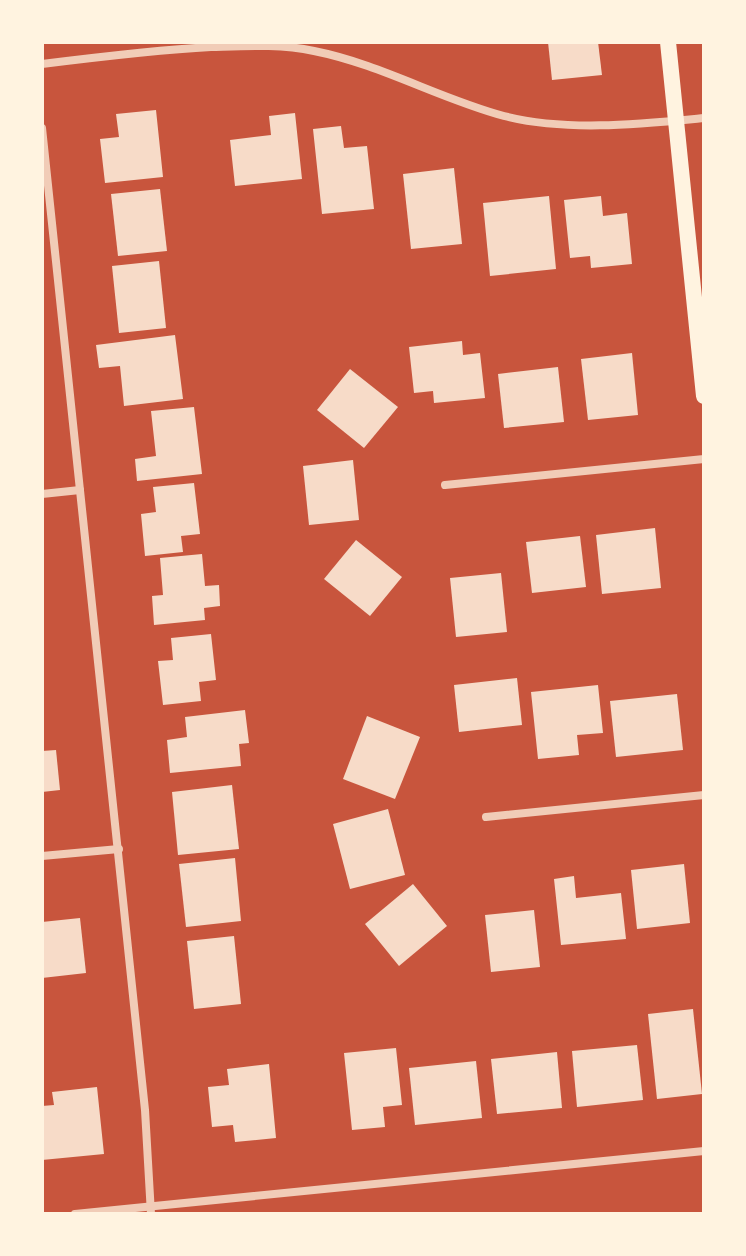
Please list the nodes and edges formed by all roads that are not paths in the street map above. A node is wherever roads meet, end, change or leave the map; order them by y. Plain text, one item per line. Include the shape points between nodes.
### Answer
1 (668, 42) edge
2 (42, 64) edge
3 (704, 118) edge
4 (676, 121) junction
5 (42, 128) edge
6 (704, 396) edge
7 (704, 459) edge
8 (445, 485) dead end
9 (80, 490) junction
10 (42, 494) edge
11 (704, 795) edge
12 (486, 817) dead end
13 (119, 849) junction
14 (42, 856) edge
15 (704, 1151) edge
16 (151, 1210) edge
17 (75, 1214) edge

1 - 4 main road
2 - 4 street via 271,44 359,63 505,116 574,125
3 - 4 street
4 - 6 main road
5 - 9 street
7 - 8 street
9 - 10 street
9 - 13 street
11 - 12 street
13 - 14 street
13 - 16 street
15 - 16 street
16 - 17 street

